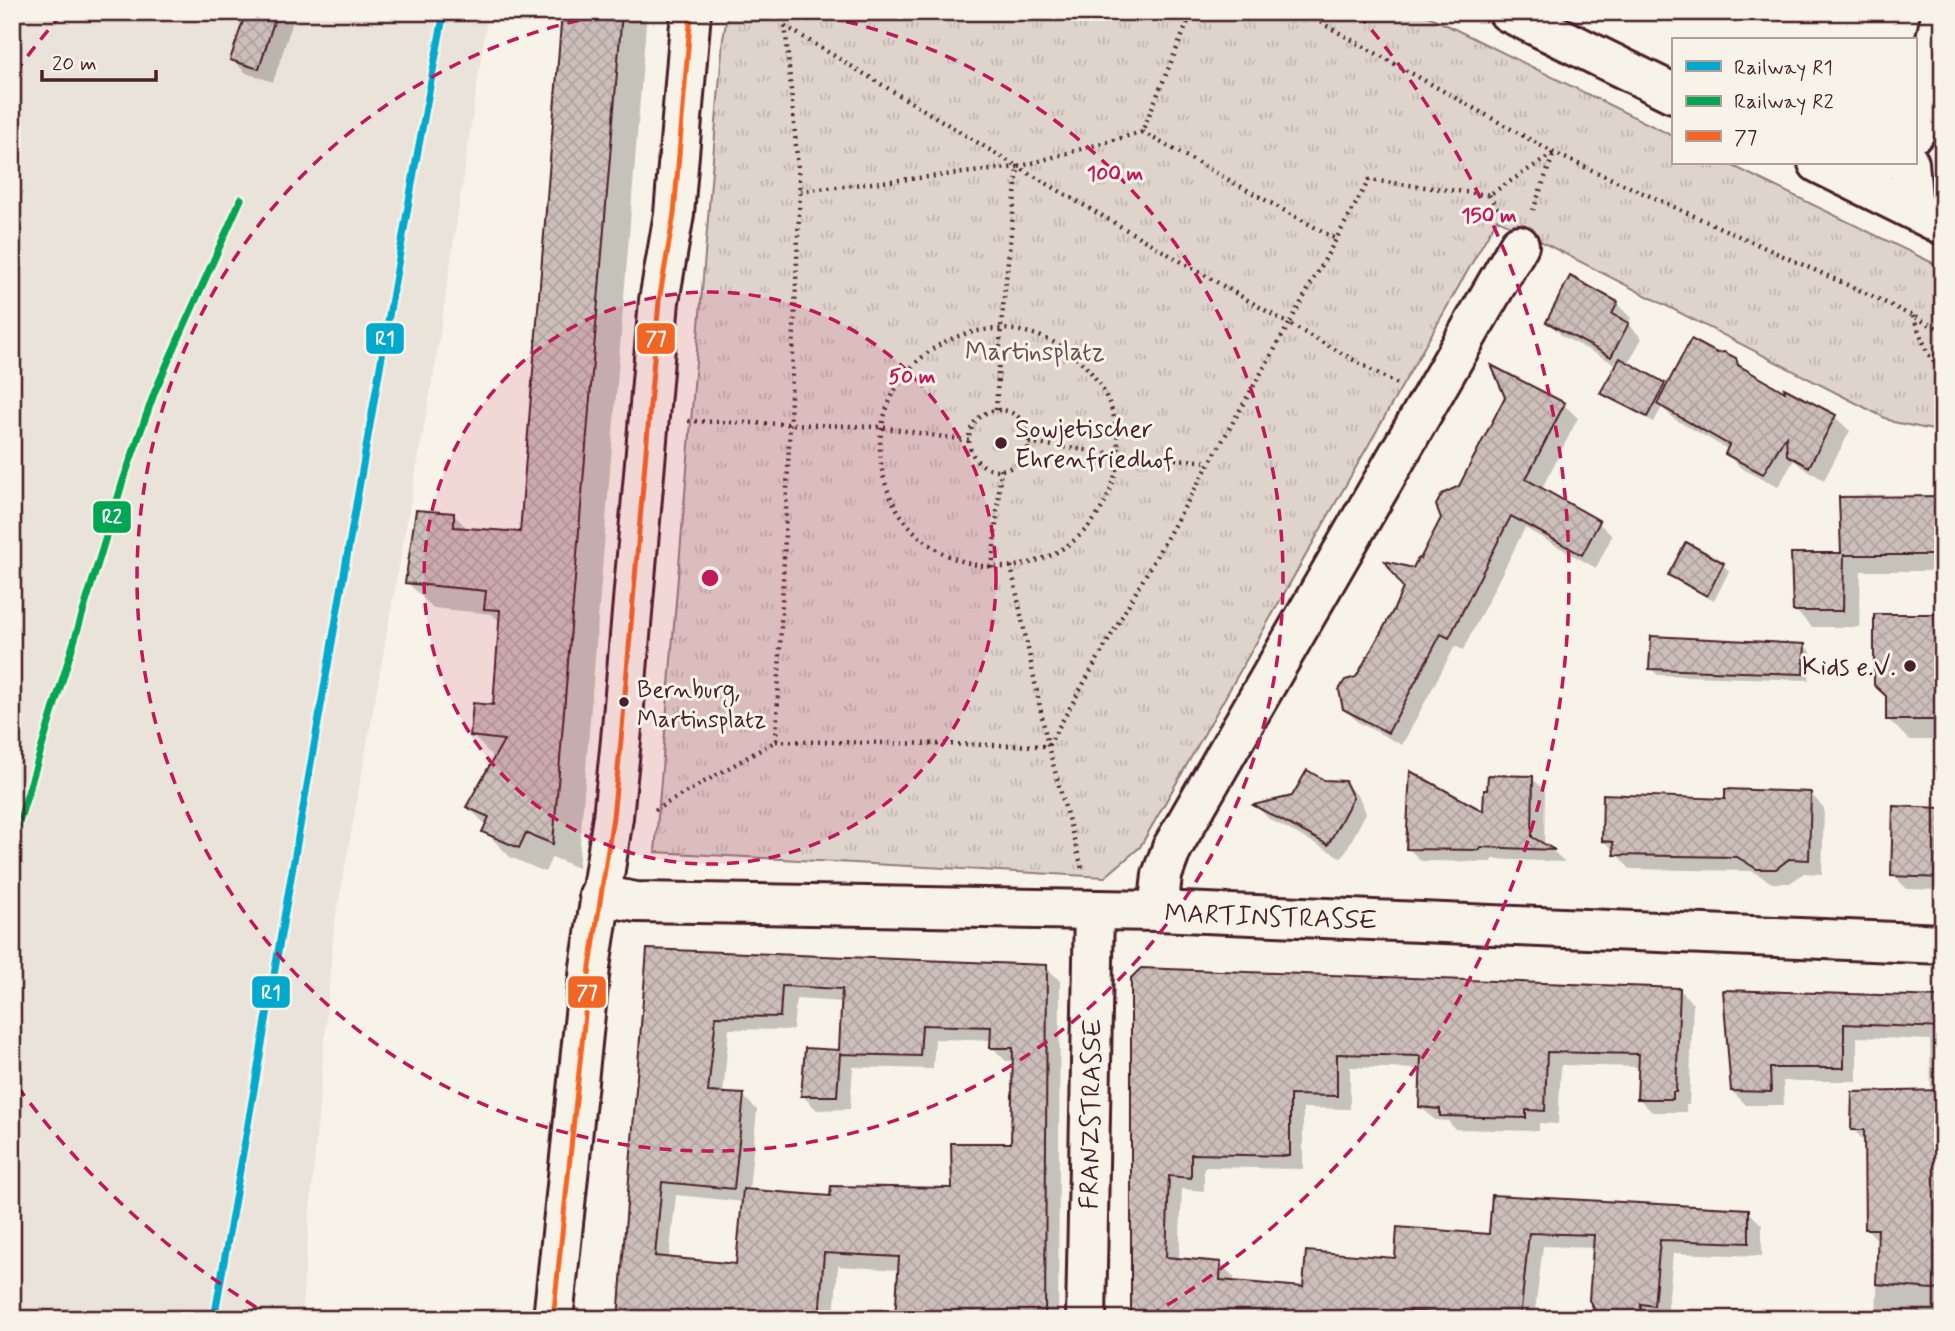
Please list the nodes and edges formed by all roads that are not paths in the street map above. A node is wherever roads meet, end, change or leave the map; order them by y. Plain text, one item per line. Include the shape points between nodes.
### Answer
1 (691, 12) edge
2 (1508, 12) edge
3 (1942, 12) edge
4 (1672, 93) edge
5 (1916, 128) edge
6 (1871, 164) edge
7 (1909, 164) edge
8 (1831, 169) edge
9 (1928, 217) edge
10 (1520, 245) dead end
11 (600, 895) junction
12 (1094, 910) junction
13 (1158, 911) junction
14 (1943, 944) edge
15 (553, 1319) edge
16 (1086, 1319) edge

1 - 11 street via 674,214 659,301 621,740
2 - 4 street
3 - 5 street
6 - 8 street
7 - 9 street
8 - 9 street
10 - 13 street via 1172,848 1162,875
11 - 12 street, MARTINSTRASSE via 635,902
11 - 15 street
12 - 13 street, MARTINSTRASSE
12 - 16 street, FRANZSTRASSE
13 - 14 street, MARTINSTRASSE

